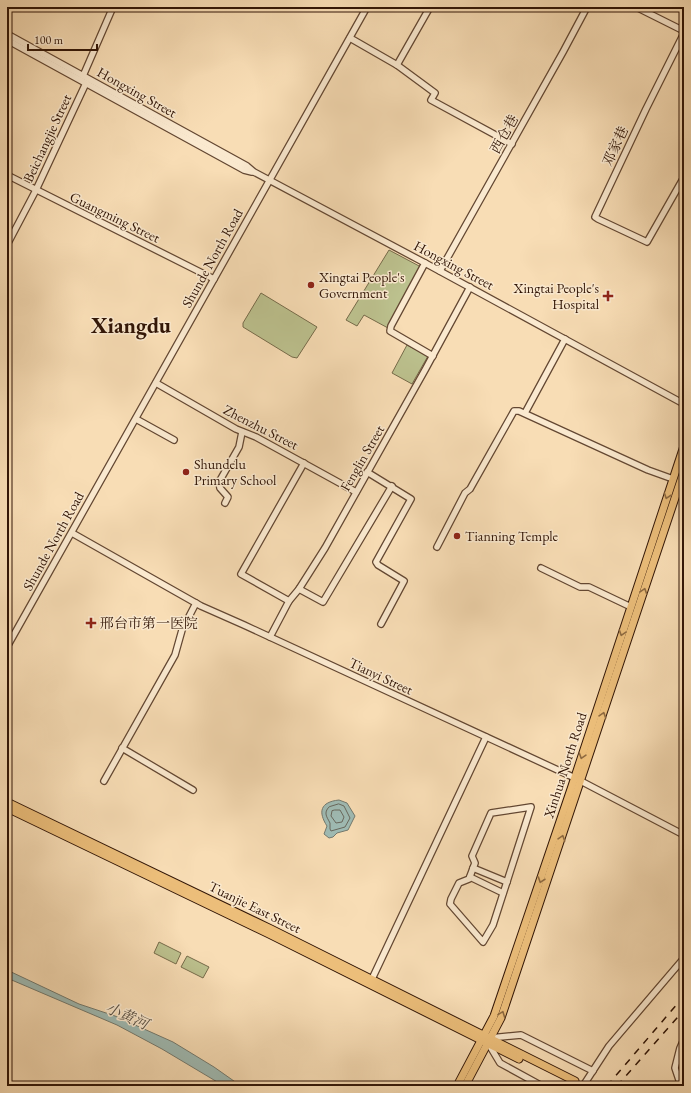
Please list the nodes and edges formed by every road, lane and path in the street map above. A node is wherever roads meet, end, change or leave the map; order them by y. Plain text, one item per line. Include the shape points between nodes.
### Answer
1 (113, 7) edge
2 (367, 7) edge
3 (430, 7) edge
4 (587, 7) edge
5 (636, 7) edge
6 (684, 32) edge
7 (7, 34) edge
8 (350, 38) junction
9 (7, 40) edge
10 (397, 65) junction
11 (83, 76) junction
12 (86, 83) junction
13 (512, 144) junction
14 (254, 172) junction
15 (7, 175) edge
16 (684, 177) edge
17 (269, 180) junction
18 (36, 190) junction
19 (7, 245) edge
20 (425, 263) junction
21 (440, 271) junction
22 (214, 279) junction
23 (470, 287) junction
24 (565, 339) junction
25 (433, 356) junction
26 (156, 383) junction
27 (684, 404) edge
28 (526, 414) junction
29 (136, 419) junction
30 (242, 432) junction
31 (174, 440) dead end
32 (684, 446) edge
33 (682, 461) edge
34 (304, 464) junction
35 (684, 471) edge
36 (367, 472) junction
37 (673, 479) junction
38 (392, 486) junction
39 (356, 492) junction
40 (225, 503) dead end
41 (72, 533) junction
42 (437, 547) dead end
43 (541, 568) dead end
44 (299, 589) junction
45 (289, 601) junction
46 (196, 603) junction
47 (631, 607) junction
48 (381, 624) dead end
49 (270, 637) junction
50 (7, 647) edge
51 (486, 737) junction
52 (122, 748) junction
53 (578, 780) junction
54 (104, 781) dead end
55 (193, 790) dead end
56 (7, 802) edge
57 (7, 808) edge
58 (684, 835) edge
59 (473, 868) junction
60 (470, 877) junction
61 (507, 882) junction
62 (503, 893) junction
63 (684, 958) edge
64 (372, 979) junction
65 (486, 1039) junction
66 (684, 1039) edge
67 (593, 1071) junction
68 (574, 1083) dead end
69 (457, 1086) edge
70 (465, 1086) edge
71 (542, 1086) edge
72 (583, 1086) edge
73 (681, 1086) edge

1 - 11 street
2 - 8 street, Shunde North Road
3 - 10 street
4 - 13 street, 西仓巷
5 - 6 street
6 - 16 street, 邓家巷 via 595,217 647,242
7 - 11 street, Hongxing Street
8 - 10 street
8 - 17 street, Shunde North Road
9 - 12 street, Hongxing Street
10 - 13 street via 435,93 431,100
11 - 14 street, Hongxing Street
12 - 14 street, Hongxing Street via 244,170
12 - 18 street, Beichangjie Street
13 - 21 street, 西仓巷
14 - 17 street, Hongxing Street
15 - 18 street, Guangming Street
17 - 20 street, Hongxing Street
17 - 22 street, Shunde North Road
18 - 19 street, Beichangjie Street
18 - 22 street, Guangming Street
20 - 21 street, Hongxing Street
20 - 25 street via 390,331
21 - 23 street, Hongxing Street
22 - 26 street, Shunde North Road
23 - 24 street, Hongxing Street
23 - 25 street, Fenglin Street
24 - 27 street, Hongxing Street
24 - 28 street
25 - 36 street, Fenglin Street
26 - 29 street, Shunde North Road
26 - 30 street, Zhenzhu Street
28 - 37 street
28 - 42 street via 513,411
29 - 31 street
29 - 41 street, Shunde North Road
30 - 34 street, Zhenzhu Street
30 - 40 street via 239,446 219,482 220,488 228,496
32 - 33 main road, Xinhua North Road
33 - 37 main road, Xinhua North Road
34 - 39 street, Zhenzhu Street
34 - 45 street via 241,574
53 -> 35 main road, Xinhua North Road
36 - 38 street
36 - 39 street, Fenglin Street
37 -> 47 main road, Xinhua North Road
38 - 44 street via 323,602
38 - 48 street via 410,497 411,501 376,562 378,566 404,581
39 - 44 street, Fenglin Street
41 - 46 street, Tianyi Street
41 - 50 street, Shunde North Road
43 - 47 street
44 - 45 street, Fenglin Street
45 - 49 street, Fenglin Street
46 - 49 street, Tianyi Street
46 - 52 street via 182,630 175,654
47 -> 53 main road, Xinhua North Road
49 - 51 street, Tianyi Street
51 - 53 street, Tianyi Street
51 - 64 street
52 - 54 street
52 - 55 street
53 - 58 street, Tianyi Street
53 - 65 main road, Xinhua North Road via 501,1018
56 - 64 main road, Tuanjie East Street
57 - 65 main road, Tuanjie East Street
59 - 60 street
59 - 61 street
59 - 61 street via 475,863 472,856 491,813 531,807
60 - 62 street
60 - 62 street via 459,883 450,904 483,942 493,925
61 - 62 street
63 - 67 street via 609,1046
64 - 65 main road, Tuanjie East Street
65 - 67 street via 521,1035
65 - 68 main road
65 - 69 main road, Xinhua North Road
65 - 70 main road, Xinhua North Road
65 - 71 street via 500,1063
66 - 73 street via 675,1068
67 - 72 street

